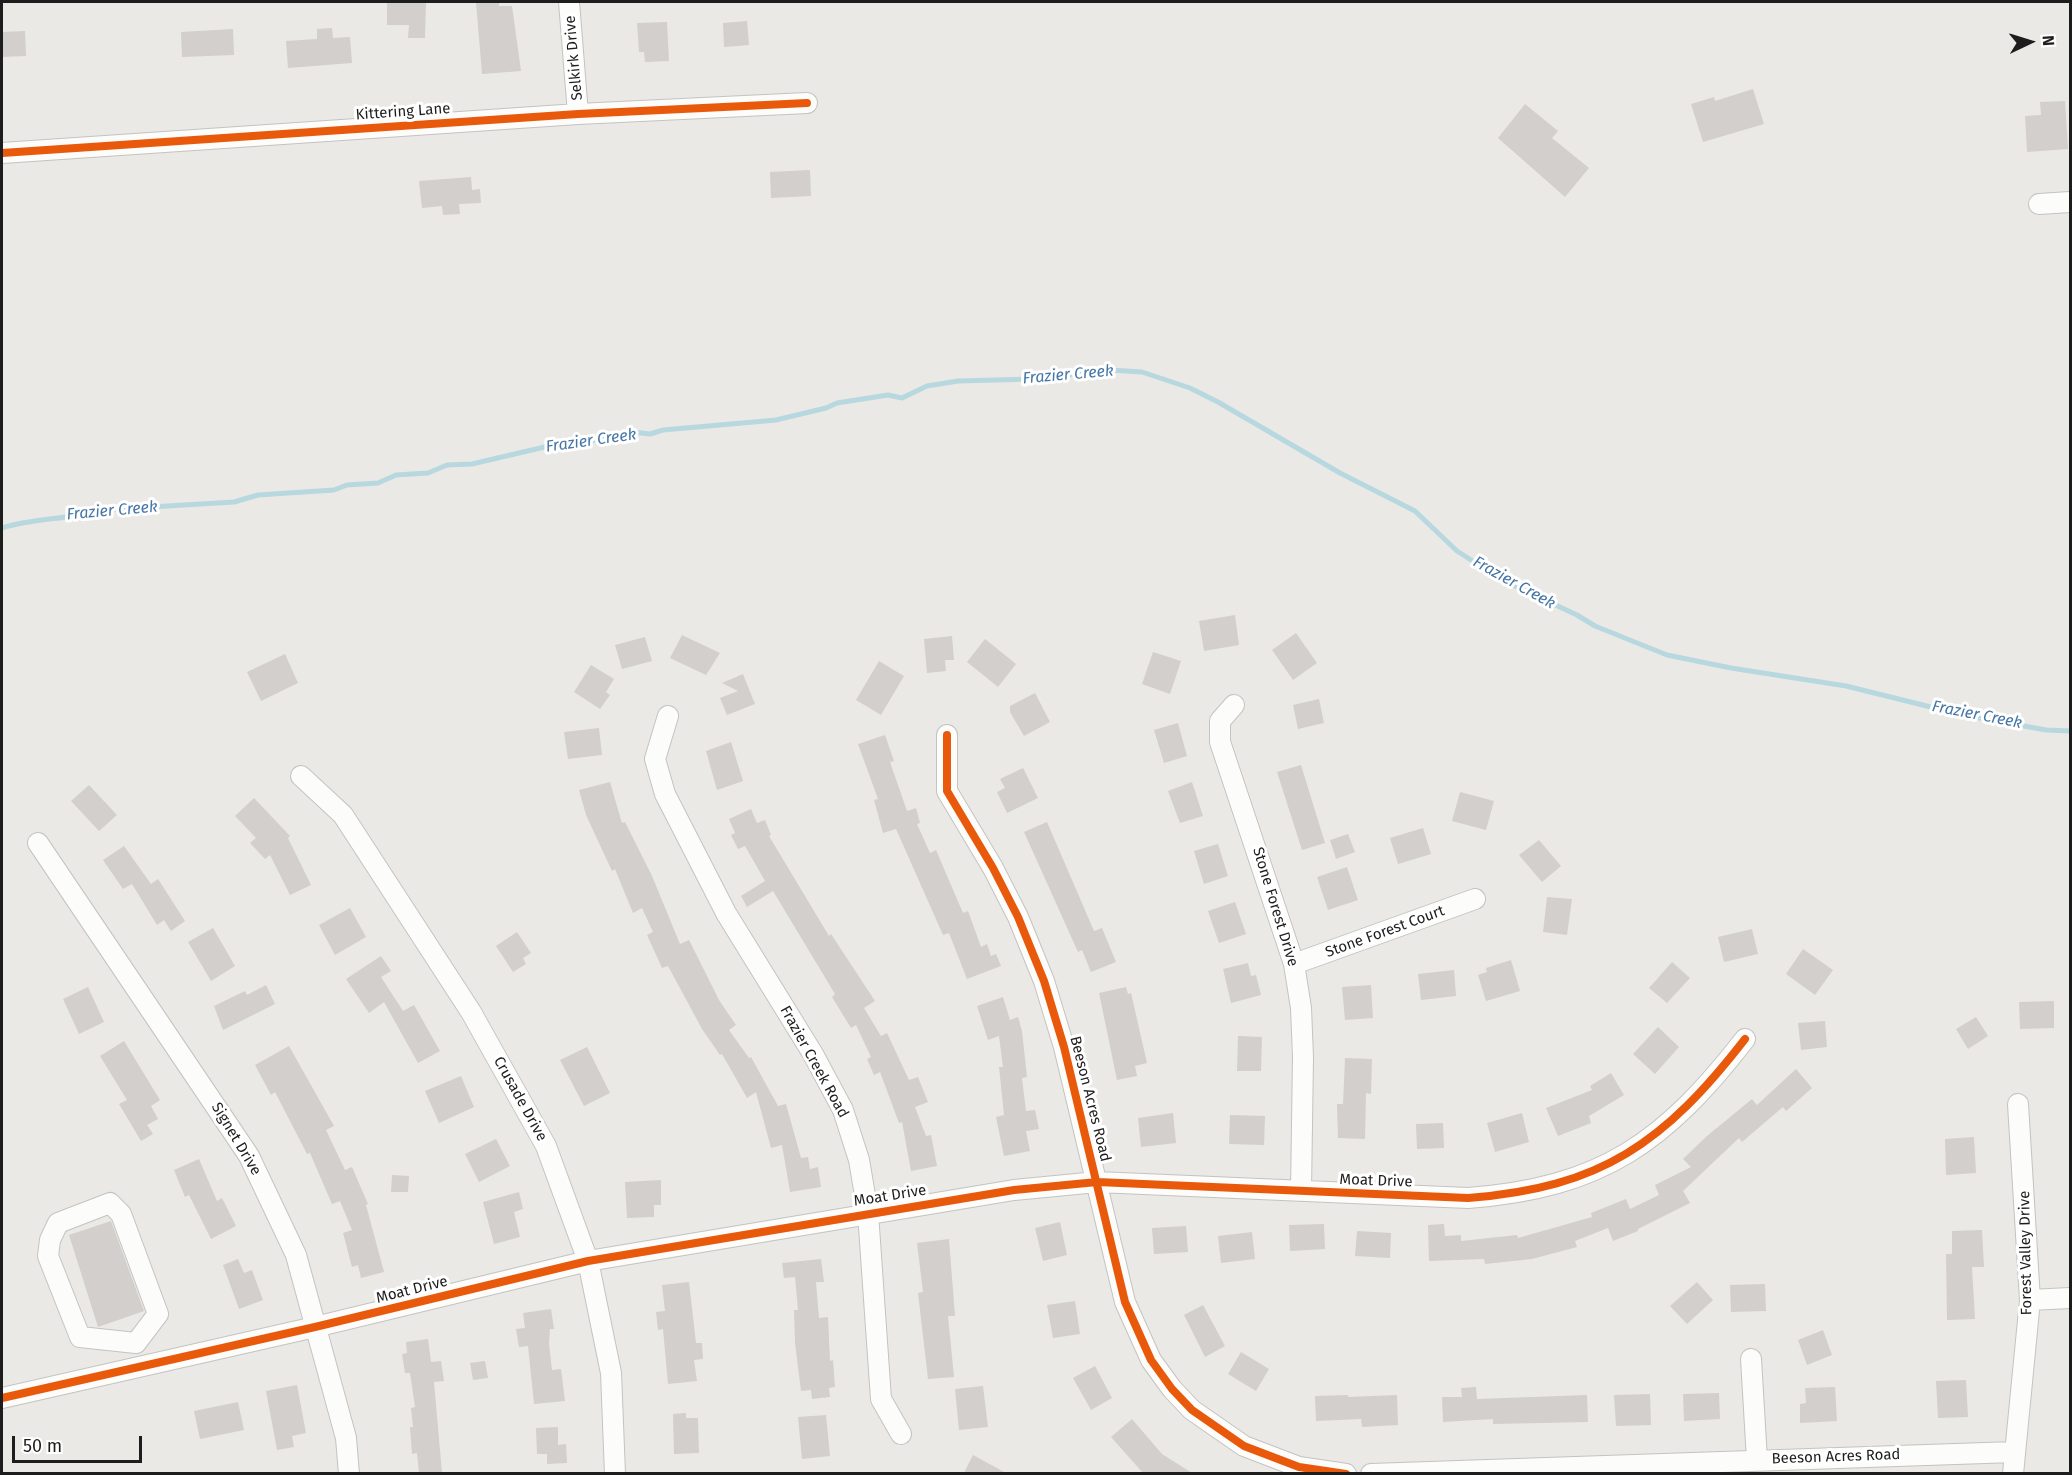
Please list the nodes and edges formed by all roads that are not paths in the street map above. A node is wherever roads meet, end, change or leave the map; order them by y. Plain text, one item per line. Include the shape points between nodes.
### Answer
1 (569, 2) edge
2 (807, 103) dead end
3 (578, 114) junction
4 (2, 153) edge
5 (2070, 202) edge
6 (2039, 204) dead end
7 (1234, 705) dead end
8 (668, 716) dead end
9 (947, 735) dead end
10 (301, 776) dead end
11 (38, 843) dead end
12 (1475, 899) dead end
13 (1294, 964) junction
14 (1745, 1039) dead end
15 (2018, 1104) dead end
16 (1097, 1182) junction
17 (1301, 1191) junction
18 (868, 1213) junction
19 (588, 1261) junction
20 (2070, 1298) edge
21 (2030, 1300) junction
22 (315, 1327) junction
23 (136, 1343) junction
24 (1751, 1359) dead end
25 (145, 1366) junction
26 (2, 1398) edge
27 (901, 1434) dead end
28 (2014, 1452) junction
29 (1757, 1460) junction
30 (1268, 1466) edge
31 (349, 1473) edge
32 (615, 1473) edge
33 (1346, 1473) edge
34 (1371, 1473) edge
35 (2013, 1473) edge

1 - 3 street, Selkirk Drive
2 - 3 street, Kittering Lane
3 - 4 street, Kittering Lane
5 - 6 street
7 - 13 street, Stone Forest Drive via 1220,721 1220,742
8 - 18 street, Frazier Creek Road via 655,759 665,794 726,913 843,1110 859,1160
9 - 16 street, Beeson Acres Road via 947,791 993,868 1044,981
10 - 19 street, Crusade Drive via 343,815 471,1012 546,1146
11 - 22 street, Signet Drive via 249,1156 296,1255
12 - 13 street, Stone Forest Court
13 - 17 street, Stone Forest Drive via 1303,1057
14 - 17 street, Moat Drive via 1707,1088 1679,1116 1615,1161 1579,1177 1508,1195 1468,1198
15 - 21 street, Forest Valley Drive
16 - 17 street, Moat Drive
16 - 18 street, Moat Drive via 1014,1190
16 - 30 street, Beeson Acres Road via 1125,1302 1151,1360 1192,1410
18 - 19 street, Moat Drive
18 - 27 street, Frazier Creek Road via 881,1399
19 - 22 street, Moat Drive
19 - 32 street, Crusade Drive via 611,1373
20 - 21 street
21 - 28 street, Forest Valley Drive
22 - 25 street, Moat Drive
22 - 31 street, Signet Drive via 346,1438
23 - 23 street via 158,1314 118,1208 104,1204 61,1221 50,1240 48,1256 80,1337
23 - 25 street
24 - 29 street
25 - 26 street, Moat Drive
28 - 29 street, Beeson Acres Road
28 - 35 street, Forest Valley Drive
29 - 34 street, Beeson Acres Road
30 - 33 street, Beeson Acres Road

